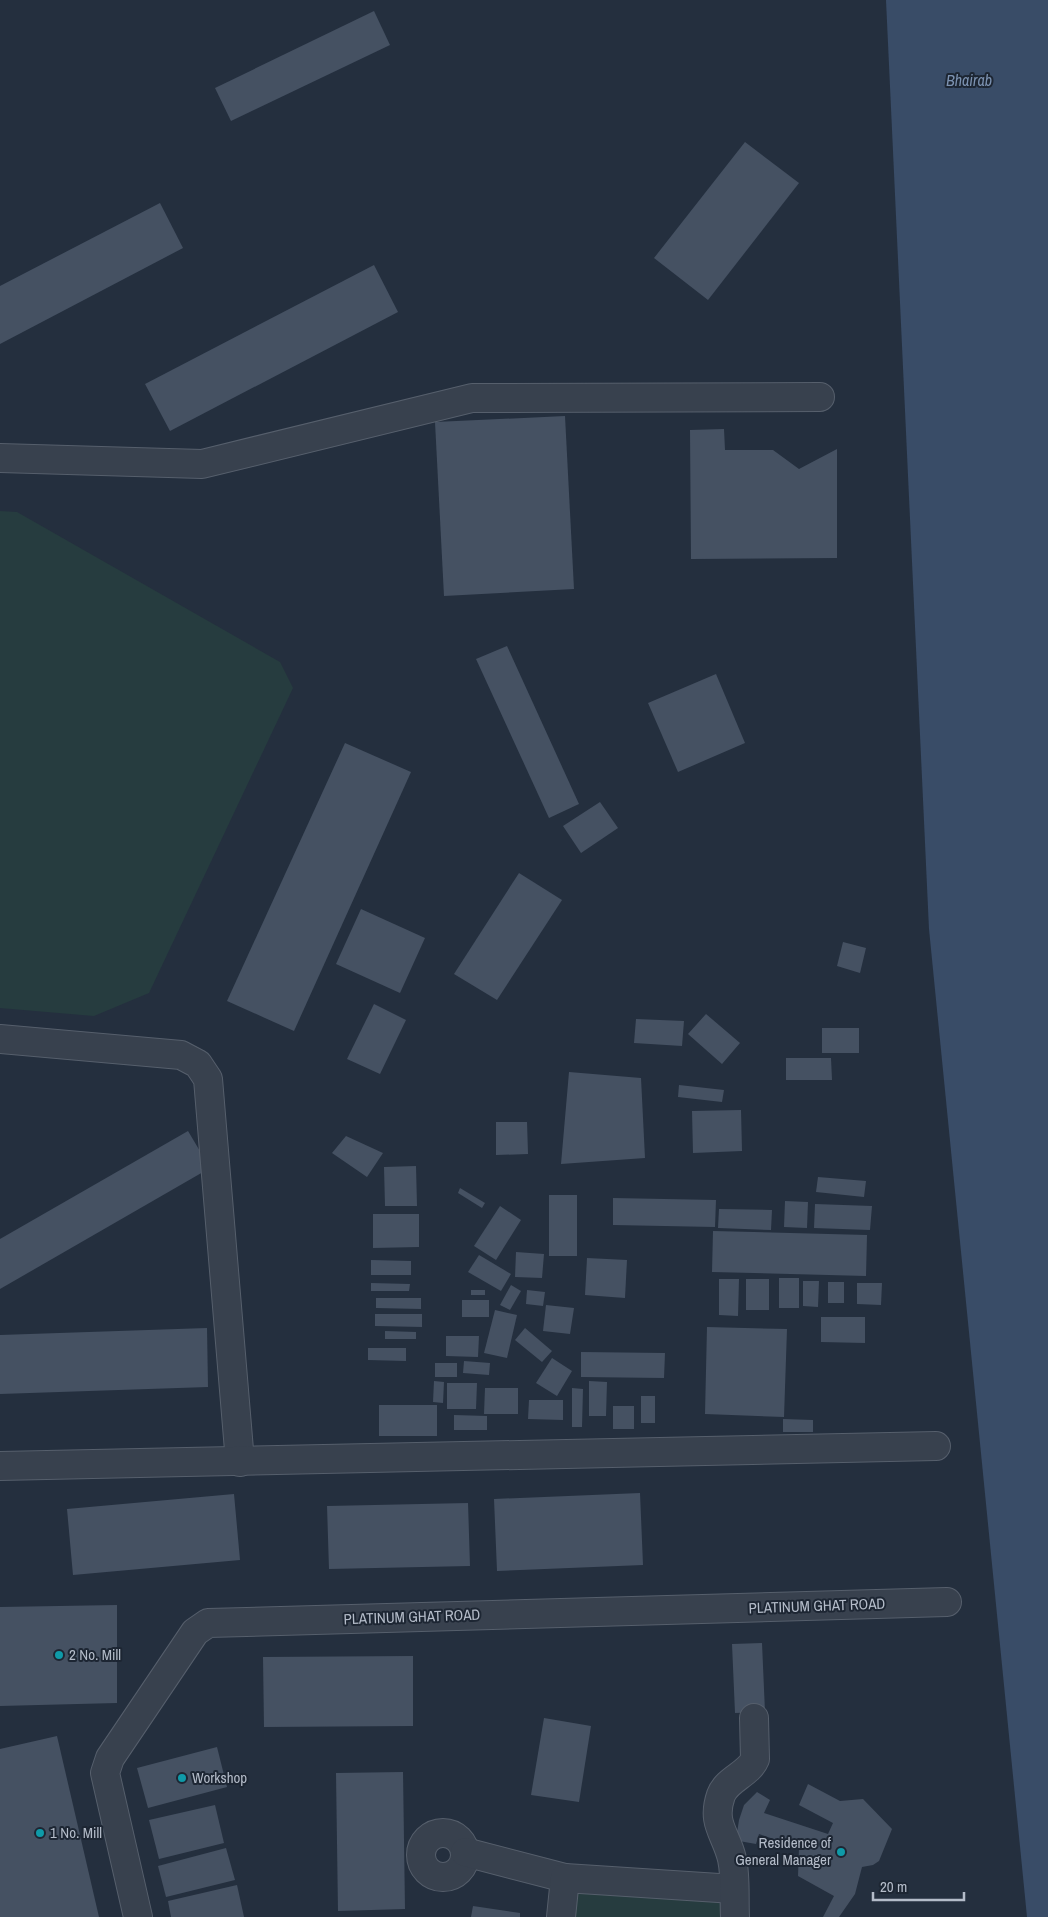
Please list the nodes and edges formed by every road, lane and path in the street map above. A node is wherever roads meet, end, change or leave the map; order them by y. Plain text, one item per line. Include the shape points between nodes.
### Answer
1 (820, 396) dead end
2 (0, 458) edge
3 (0, 1039) edge
4 (936, 1446) dead end
5 (240, 1462) junction
6 (0, 1466) edge
7 (947, 1602) dead end
8 (754, 1718) dead end
9 (465, 1852) dead end
10 (565, 1878) junction
11 (734, 1889) junction
12 (138, 1917) edge
13 (561, 1917) edge
14 (735, 1917) edge

1 - 2 street via 472,398 202,464
3 - 5 street via 181,1055 198,1064 208,1079
4 - 5 street
5 - 6 street
7 - 12 street, PLATINUM GHAT ROAD via 208,1624 195,1632 110,1758 105,1773
8 - 11 street via 753,1765 728,1784 717,1810 717,1819 732,1859
9 - 10 street
10 - 11 street
10 - 13 street
11 - 14 street

